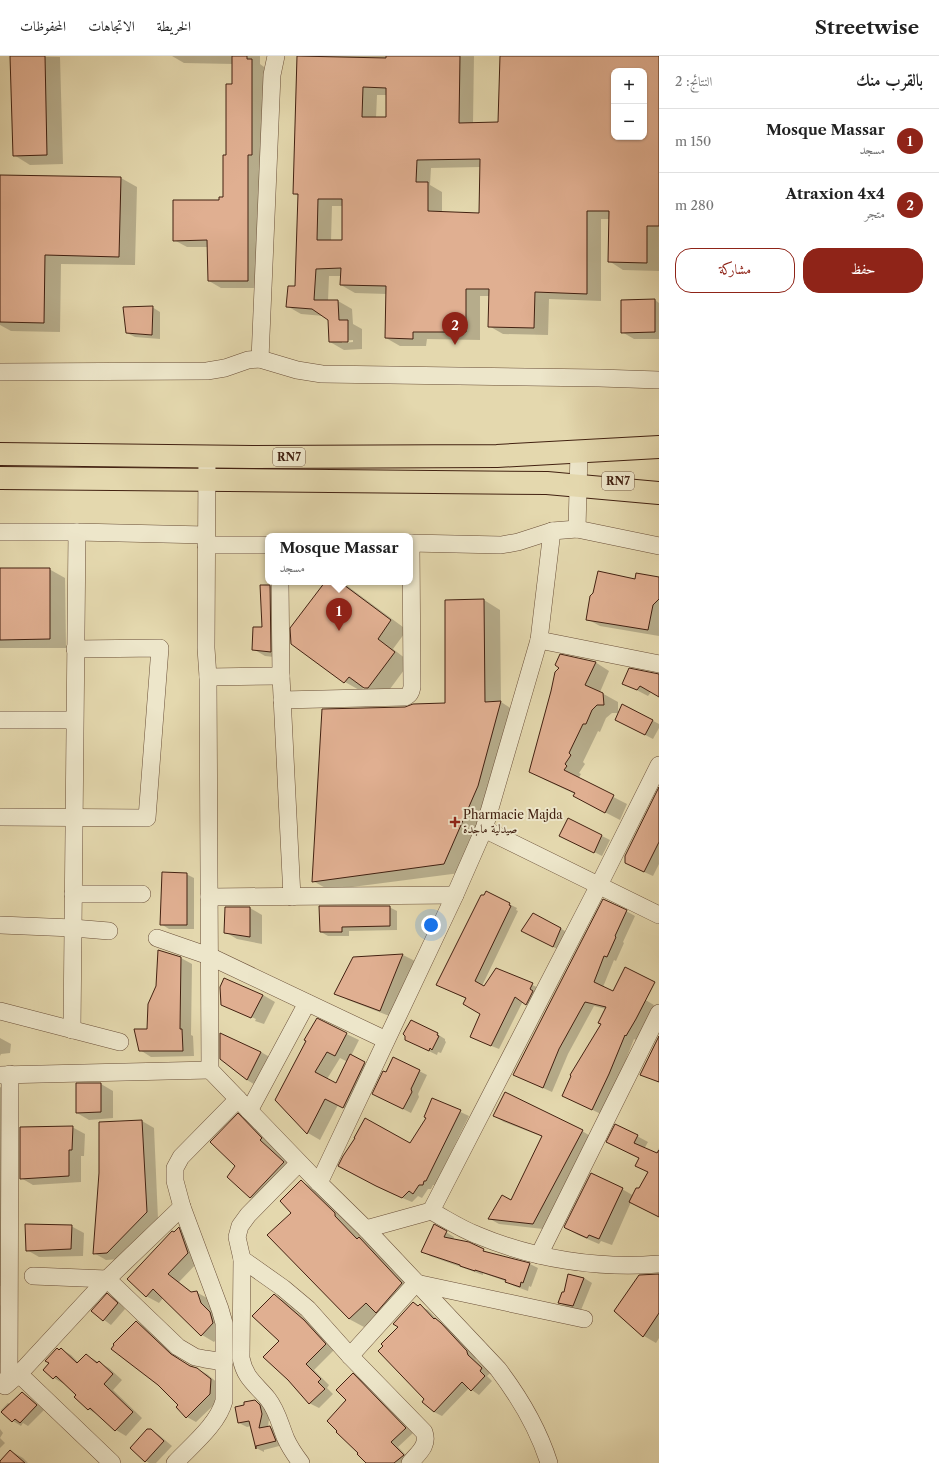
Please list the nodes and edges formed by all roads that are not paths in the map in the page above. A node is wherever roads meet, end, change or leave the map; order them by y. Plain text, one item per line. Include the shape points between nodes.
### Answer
1 (269, 56) edge
2 (276, 56) edge
3 (272, 75) junction
4 (260, 359) junction
5 (0, 372) edge
6 (659, 380) edge
7 (659, 447) edge
8 (579, 452) junction
9 (0, 454) edge
10 (207, 457) junction
11 (659, 461) edge
12 (0, 478) edge
13 (659, 479) edge
14 (207, 480) junction
15 (578, 485) junction
16 (659, 493) edge
17 (577, 529) junction
18 (0, 532) edge
19 (77, 532) junction
20 (552, 532) junction
21 (206, 540) junction
22 (413, 543) edge
23 (265, 545) edge
24 (659, 546) edge
25 (280, 585) edge
26 (411, 585) edge
27 (539, 640) junction
28 (75, 648) junction
29 (659, 664) edge
30 (281, 676) junction
31 (208, 677) junction
32 (282, 700) junction
33 (0, 720) edge
34 (74, 720) junction
35 (659, 765) edge
36 (0, 817) edge
37 (73, 817) junction
38 (484, 828) junction
39 (600, 885) junction
40 (73, 894) junction
41 (142, 894) dead end
42 (455, 895) junction
43 (209, 897) junction
44 (292, 897) junction
45 (659, 915) edge
46 (0, 925) edge
47 (73, 928) junction
48 (109, 931) dead end
49 (157, 938) dead end
50 (209, 956) junction
51 (307, 1003) junction
52 (0, 1011) edge
53 (659, 1013) edge
54 (72, 1030) junction
55 (386, 1040) junction
56 (120, 1042) dead end
57 (210, 1070) junction
58 (5, 1074) edge
59 (243, 1105) junction
60 (299, 1163) junction
61 (319, 1182) junction
62 (182, 1207) junction
63 (431, 1211) junction
64 (366, 1229) junction
65 (539, 1255) junction
66 (242, 1259) junction
67 (657, 1260) edge
68 (33, 1276) dead end
69 (107, 1279) junction
70 (416, 1283) junction
71 (584, 1319) dead end
72 (350, 1356) junction
73 (224, 1362) junction
74 (7, 1382) edge
75 (112, 1463) edge
76 (175, 1463) edge
77 (301, 1463) edge
78 (410, 1463) edge
79 (549, 1463) edge

1 - 3 street
2 - 3 street
3 - 4 street
4 - 5 street via 207,371
4 - 6 street via 322,374
7 - 8 highway
8 - 10 highway, RN7 via 497,456
8 - 11 highway, RN7
8 - 15 street
9 - 10 highway, RN7
10 - 14 street
12 - 14 highway, RN7
13 - 15 highway, RN7
14 - 15 highway, RN7
14 - 21 street
15 - 16 highway
15 - 17 street
17 - 20 street
17 - 24 street
18 - 19 street
19 - 21 street
19 - 28 street
20 - 22 street via 501,545
20 - 27 street
21 - 23 street
21 - 31 street
25 - 30 street
26 - 32 street via 412,691 409,695
27 - 29 street
27 - 38 street
28 - 34 street
28 - 37 street via 160,648 147,818
30 - 31 street
30 - 32 street
31 - 43 street
32 - 44 street
33 - 34 street
34 - 37 street
35 - 39 street
36 - 37 street
37 - 40 street
38 - 39 street
38 - 42 street
39 - 45 street
39 - 63 street
40 - 41 street
40 - 47 street
42 - 44 street
42 - 55 street
43 - 44 street
43 - 50 street
46 - 47 street
47 - 48 street
47 - 54 street
49 - 50 street
50 - 51 street
50 - 57 street
51 - 55 street
51 - 59 street
52 - 54 street
53 - 65 street
54 - 56 street
55 - 61 street
57 - 58 street
57 - 59 street
58 - 74 street
59 - 60 street
59 - 62 street via 178,1162 174,1175
60 - 61 street
60 - 66 street via 240,1226 237,1237
61 - 64 street
62 - 69 street
62 - 73 street via 223,1317
63 - 64 street
63 - 65 street via 476,1235
64 - 70 street
65 - 67 street via 600,1264
66 - 72 street via 295,1297
66 - 77 street via 242,1365 249,1378 276,1410 286,1438
68 - 69 street
69 - 73 street via 178,1347 196,1357
69 - 74 street
70 - 71 street
70 - 72 street
70 - 79 street via 483,1352 515,1391 538,1434
72 - 78 street via 424,1432 425,1444
73 - 76 street via 222,1410
74 - 75 street

